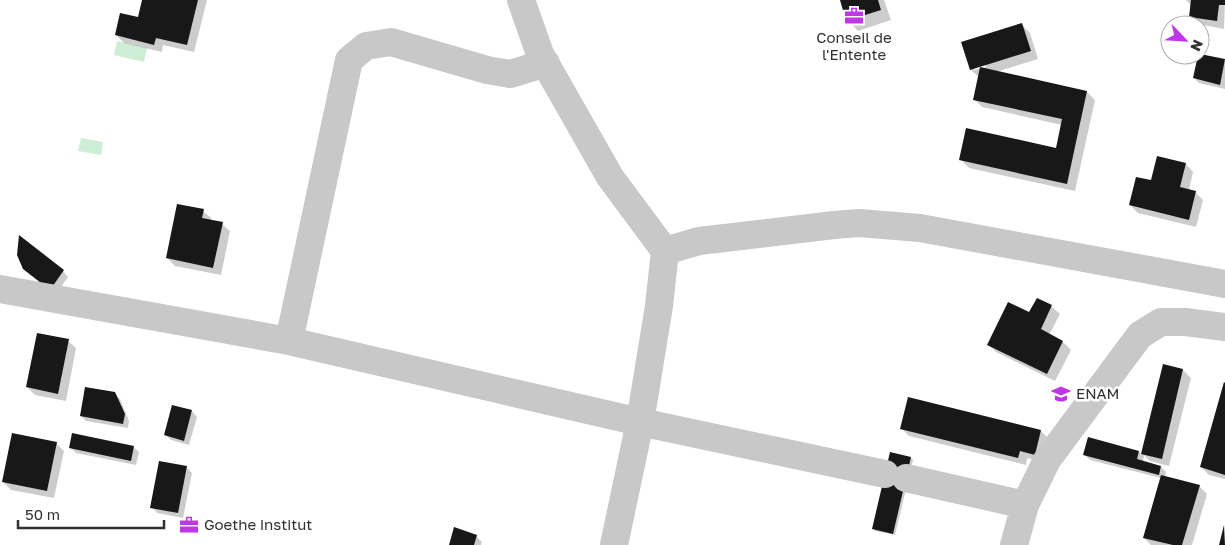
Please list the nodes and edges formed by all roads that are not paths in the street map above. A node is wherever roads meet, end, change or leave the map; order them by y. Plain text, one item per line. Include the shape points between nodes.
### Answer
1 (521, 0) edge
2 (546, 63) junction
3 (665, 251) junction
4 (1225, 284) edge
5 (0, 289) edge
6 (1225, 327) edge
7 (289, 341) junction
8 (640, 422) junction
9 (1025, 505) junction
10 (614, 545) edge
11 (1014, 545) edge

1 - 2 street
2 - 3 street via 610,177
2 - 7 street via 510,74 391,42 366,46 349,60
3 - 4 street via 699,240 834,224 891,224
3 - 8 street
5 - 7 street
6 - 9 street via 1161,322 1140,335 1047,460
7 - 8 street
8 - 9 street
8 - 10 street
9 - 11 street

